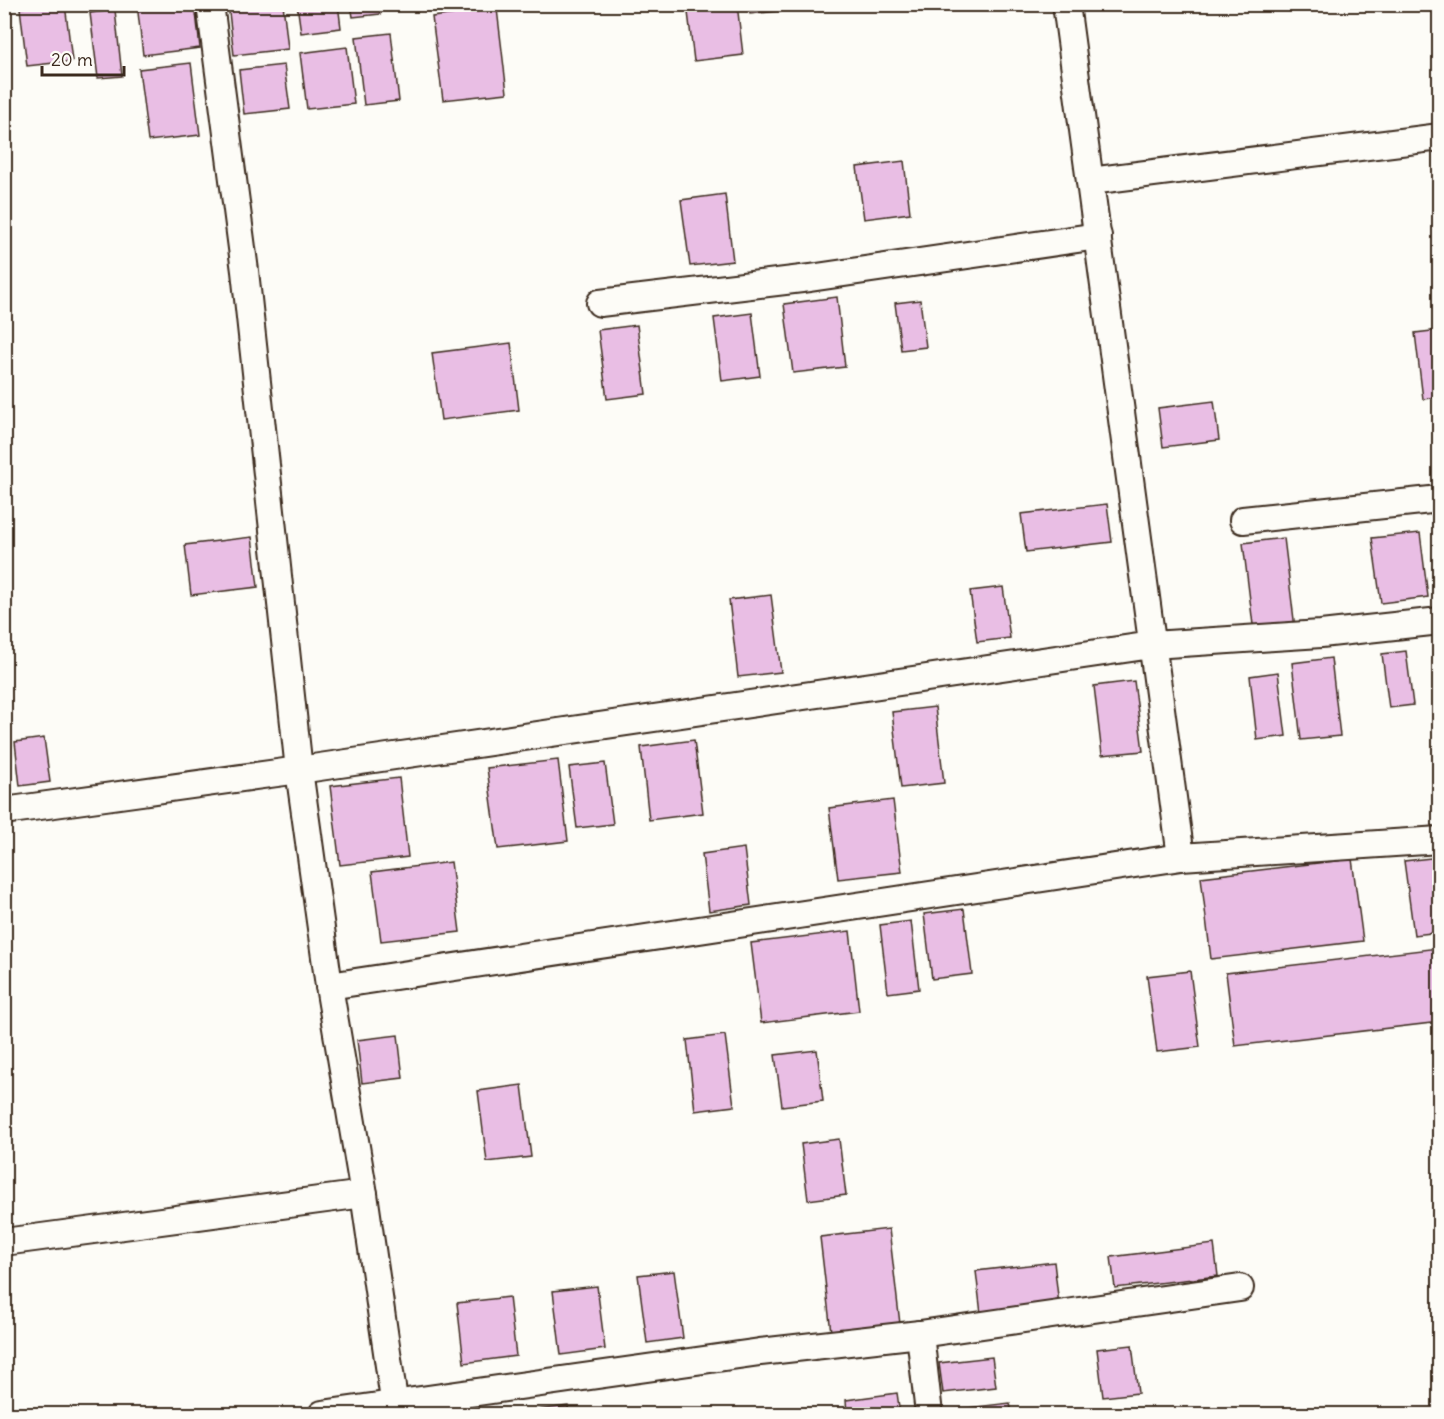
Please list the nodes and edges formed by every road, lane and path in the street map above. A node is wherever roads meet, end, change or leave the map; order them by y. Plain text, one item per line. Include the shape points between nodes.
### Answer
1 (210, 4) edge
2 (1066, 4) edge
3 (1440, 137) edge
4 (1090, 181) junction
5 (1098, 236) junction
6 (600, 303) dead end
7 (1440, 499) edge
8 (1243, 520) dead end
9 (1440, 621) edge
10 (1152, 645) junction
11 (299, 770) junction
12 (4, 811) edge
13 (1440, 840) edge
14 (1181, 857) junction
15 (329, 986) junction
16 (364, 1194) junction
17 (4, 1242) edge
18 (1240, 1288) dead end
19 (920, 1334) junction
20 (395, 1410) edge
21 (322, 1414) edge
22 (929, 1414) edge

1 - 11 street via 245,271
2 - 4 street
3 - 4 street
4 - 5 street
5 - 6 street via 810,278
5 - 10 street
7 - 8 street
9 - 10 street via 1321,634
10 - 11 street
10 - 14 street
11 - 12 street
11 - 15 street
13 - 14 street
14 - 15 street
15 - 16 street
16 - 17 street
16 - 20 street
18 - 19 street
19 - 20 street via 760,1352
19 - 22 street
20 - 21 street

